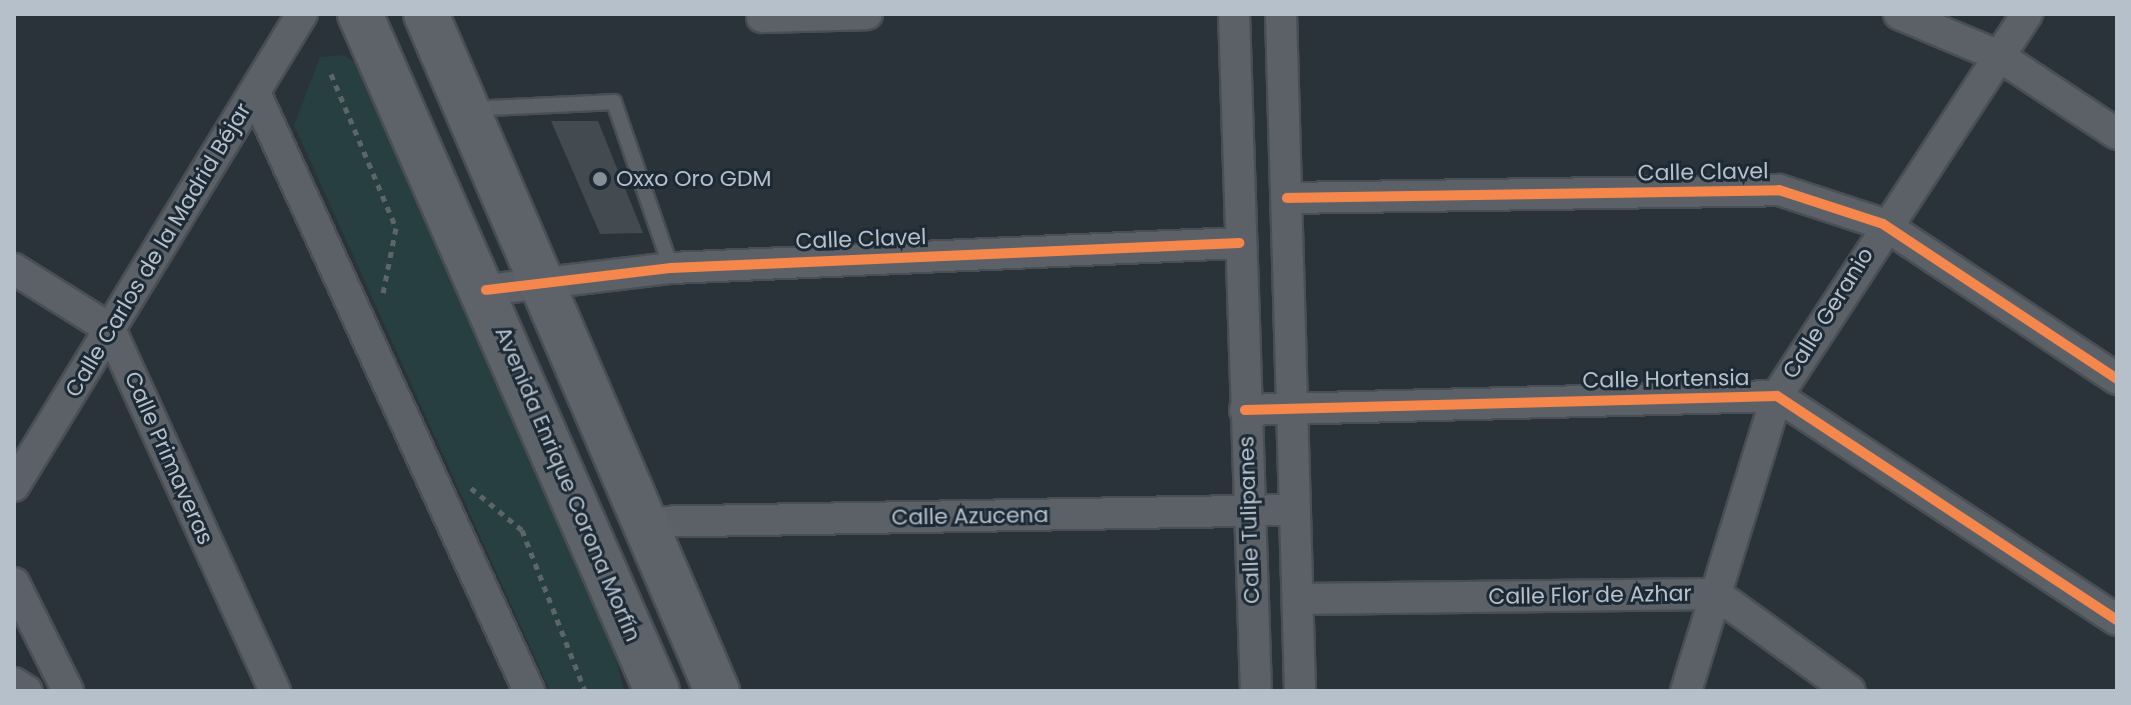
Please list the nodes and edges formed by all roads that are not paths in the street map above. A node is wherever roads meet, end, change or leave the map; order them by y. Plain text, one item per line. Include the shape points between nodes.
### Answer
1 (302, 14) edge
2 (360, 14) edge
3 (426, 14) edge
4 (867, 14) edge
5 (1234, 14) edge
6 (1281, 14) edge
7 (1899, 14) edge
8 (2027, 14) edge
9 (762, 17) dead end
10 (281, 27) edge
11 (1999, 56) junction
12 (255, 93) junction
13 (467, 109) junction
14 (2117, 134) edge
15 (1287, 198) junction
16 (1883, 224) junction
17 (1239, 243) junction
18 (671, 268) junction
19 (14, 269) edge
20 (537, 280) junction
21 (486, 290) junction
22 (110, 329) junction
23 (2117, 379) edge
24 (1777, 396) junction
25 (1292, 409) junction
26 (1245, 410) junction
27 (14, 486) edge
28 (1295, 510) junction
29 (1249, 511) junction
30 (645, 522) junction
31 (14, 583) edge
32 (1716, 594) junction
33 (1298, 599) junction
34 (2117, 620) edge
35 (14, 683) edge
36 (27, 691) edge
37 (68, 691) edge
38 (275, 691) edge
39 (529, 691) edge
40 (657, 691) edge
41 (717, 691) edge
42 (1256, 691) edge
43 (1300, 691) edge
44 (1686, 691) edge
45 (1850, 691) edge

1 - 10 street, Calle Carlos de la Madrid Béjar
2 - 21 main road, Avenida Enrique Corona Morfín
3 - 13 main road
4 - 9 street
5 - 17 street, Calle Tulipanes
6 - 15 street, Calle Tulipanes
7 - 11 street
8 - 11 street, Calle Geranio
10 - 12 street, Calle Carlos de la Madrid Béjar
11 - 14 street
11 - 16 street, Calle Geranio
12 - 22 street, Calle Carlos de la Madrid Béjar
12 - 39 street
13 - 18 lane via 614,102
13 - 20 main road
15 - 16 street, Calle Clavel via 1779,190
15 - 25 street, Calle Tulipanes
16 - 23 street, Calle Clavel
16 - 24 street, Calle Geranio
17 - 18 street, Calle Clavel
17 - 26 street, Calle Tulipanes
18 - 20 street, Calle Clavel
19 - 22 street
20 - 21 street, Calle Clavel
20 - 30 main road
21 - 40 main road, Avenida Enrique Corona Morfín
22 - 27 street, Calle Carlos de la Madrid Béjar
22 - 38 street, Calle Primaveras
24 - 25 street, Calle Hortensia
24 - 32 street, Calle Geranio
24 - 34 street, Calle Hortensia
25 - 26 street, Calle Hortensia
25 - 28 street, Calle Tulipanes
26 - 29 street, Calle Tulipanes
28 - 29 street, Calle Azucena
28 - 33 street, Calle Tulipanes
29 - 30 street, Calle Azucena
29 - 42 street, Calle Tulipanes
30 - 41 main road
31 - 37 street
32 - 33 street, Calle Flor de Azhar
32 - 44 street, Calle Geranio
32 - 45 street, Calle Flor de Azhar
33 - 43 street, Calle Tulipanes
35 - 36 street

